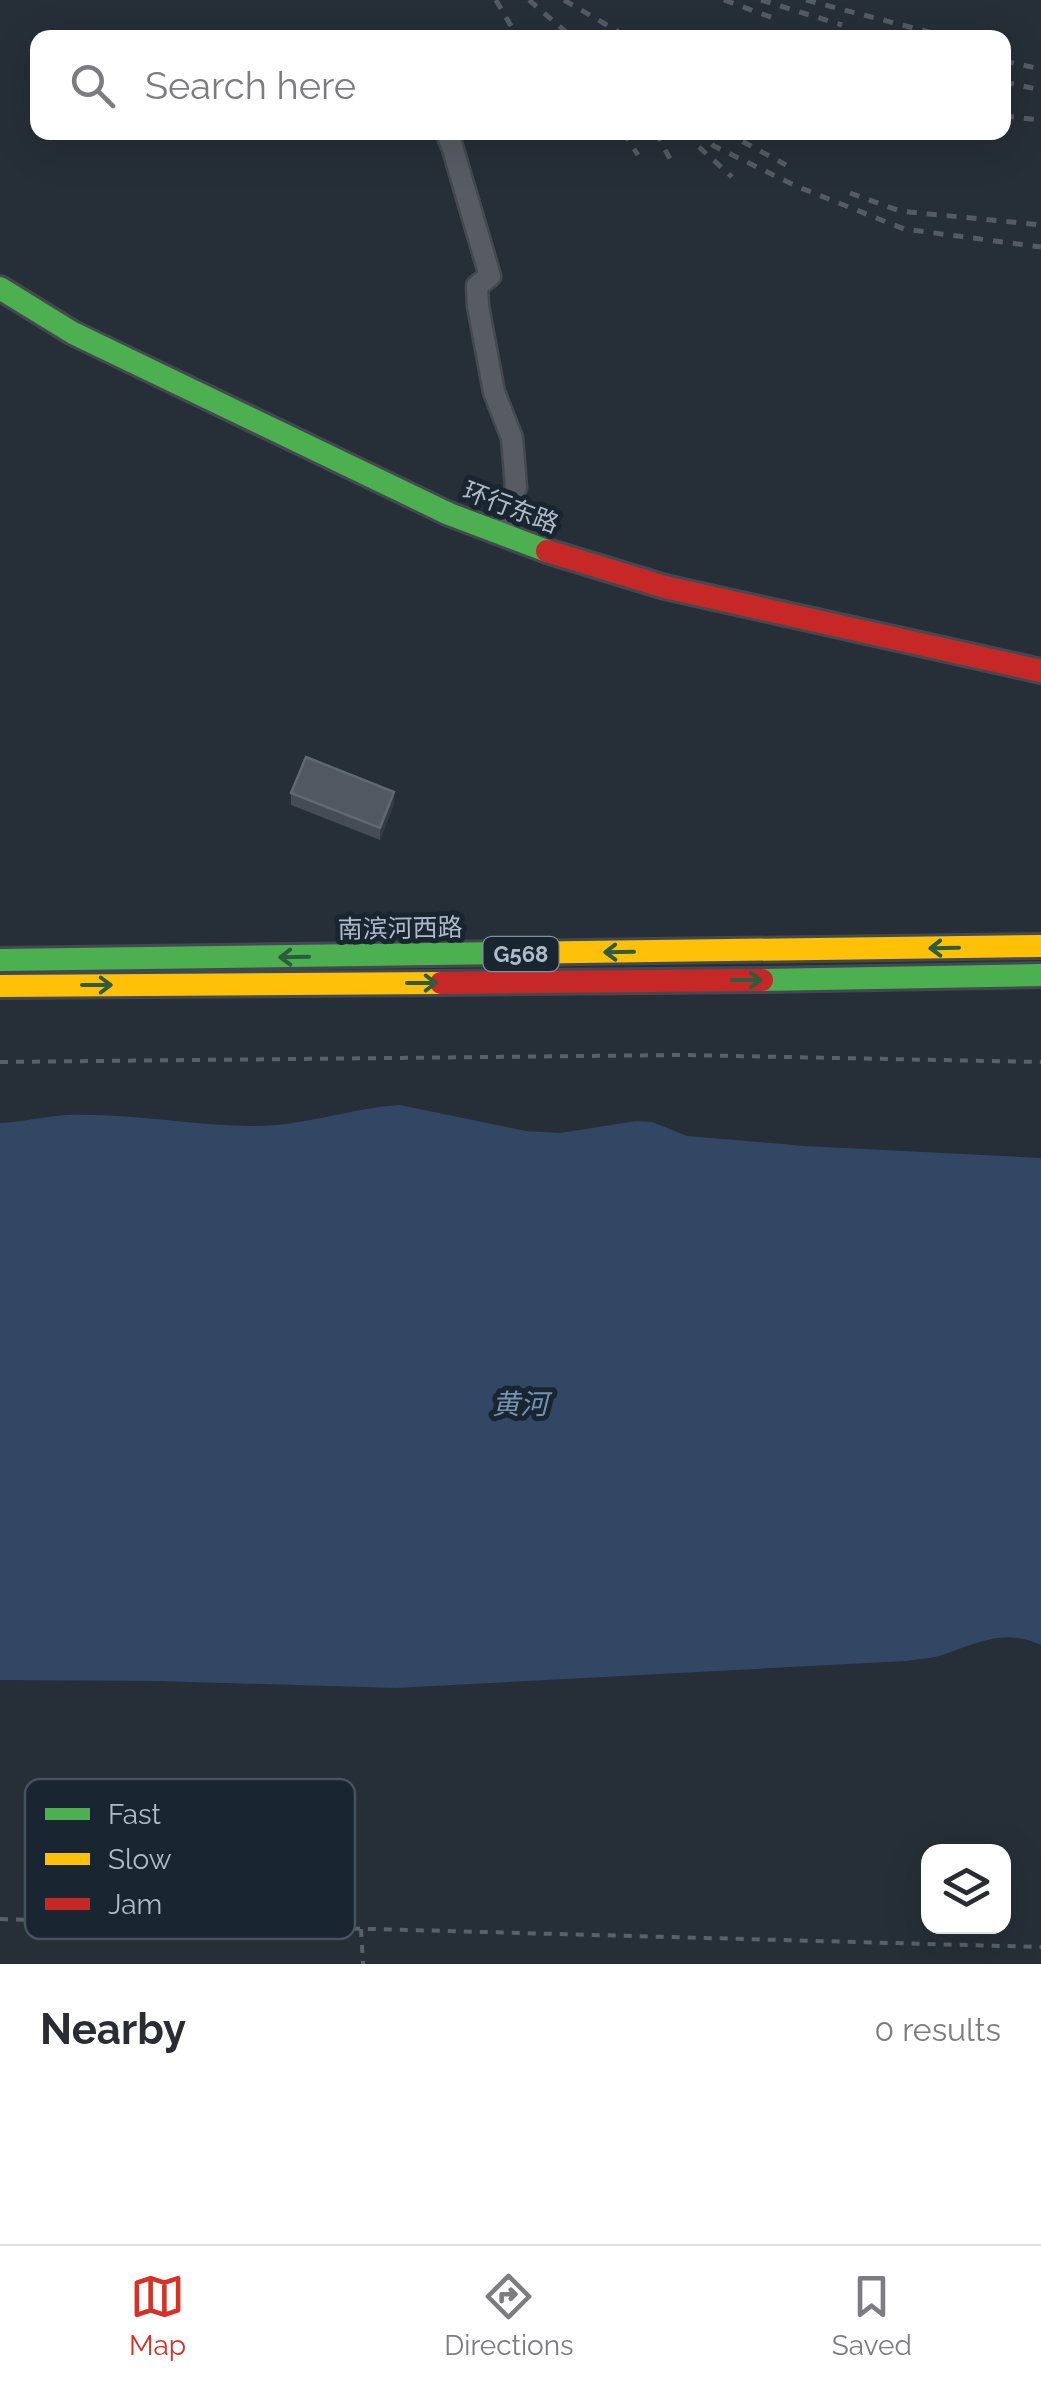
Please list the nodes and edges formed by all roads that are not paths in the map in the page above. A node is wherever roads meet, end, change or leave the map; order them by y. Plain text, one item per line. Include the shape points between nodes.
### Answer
1 (448, 140) edge
2 (0, 288) edge
3 (501, 534) junction
4 (1041, 671) edge
5 (1041, 946) edge
6 (0, 960) edge
7 (1041, 975) edge
8 (0, 986) edge

1 - 3 street via 490,276 477,286 478,306 494,392 512,438 516,487
2 - 3 main road, 环行东路 via 73,333
3 - 4 main road, 环行东路 via 665,586
5 -> 6 main road, 南滨河西路 / G568
8 -> 7 main road, G568

